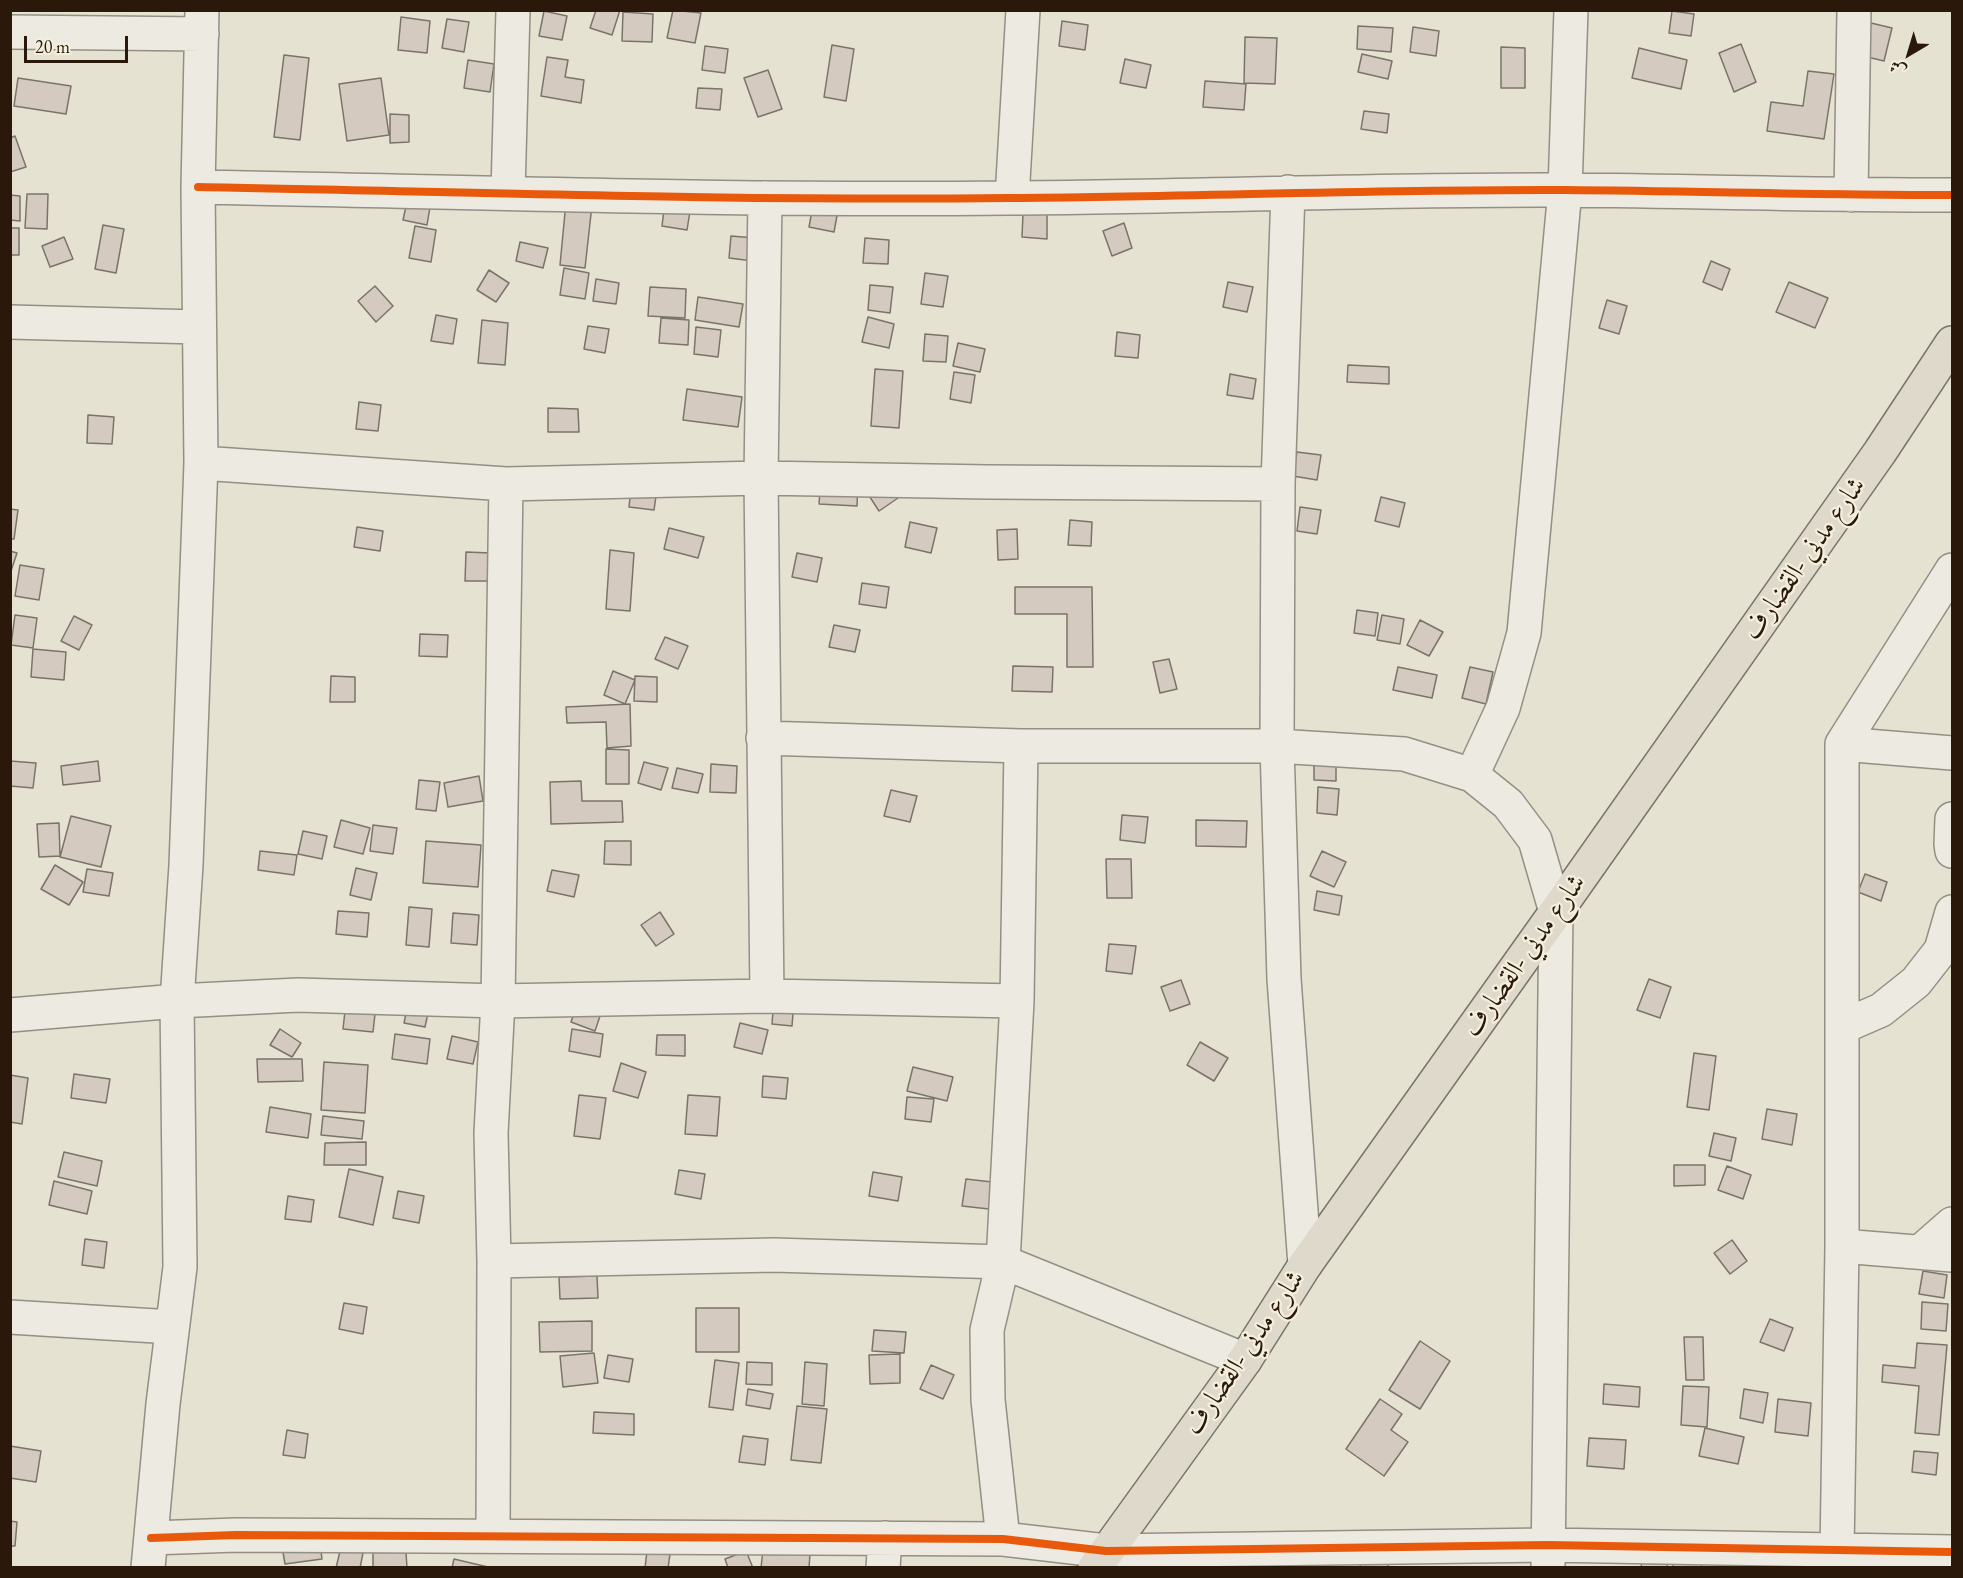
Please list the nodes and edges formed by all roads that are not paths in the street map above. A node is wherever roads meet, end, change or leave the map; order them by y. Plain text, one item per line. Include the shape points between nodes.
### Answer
1 (513, 10) edge
2 (1023, 10) edge
3 (1570, 10) edge
4 (1854, 10) edge
5 (202, 22) edge
6 (10, 32) edge
7 (198, 187) junction
8 (1565, 190) junction
9 (508, 192) junction
10 (1288, 192) junction
11 (1851, 195) junction
12 (1953, 195) edge
13 (765, 198) junction
14 (1012, 198) junction
15 (10, 322) edge
16 (198, 327) junction
17 (1953, 343) edge
18 (201, 463) junction
19 (761, 478) junction
20 (506, 484) junction
21 (1278, 484) junction
22 (1953, 570) edge
23 (763, 738) junction
24 (1842, 744) junction
25 (1021, 746) junction
26 (1277, 746) junction
27 (1953, 753) edge
28 (1472, 775) junction
29 (1953, 819) edge
30 (1953, 851) edge
31 (1556, 912) junction
32 (1953, 912) edge
33 (767, 996) junction
34 (177, 1001) junction
35 (498, 1001) junction
36 (1017, 1001) junction
37 (10, 1015) edge
38 (1842, 1026) junction
39 (1953, 1224) edge
40 (1842, 1246) junction
41 (1920, 1252) junction
42 (1953, 1255) edge
43 (494, 1261) junction
44 (1004, 1262) junction
45 (1305, 1265) junction
46 (10, 1317) edge
47 (172, 1327) junction
48 (1245, 1360) junction
49 (493, 1535) junction
50 (1003, 1539) junction
51 (1837, 1551) junction
52 (1953, 1552) edge
53 (149, 1553) edge
54 (884, 1553) edge
55 (1548, 1556) edge
56 (1267, 1558) edge
57 (1101, 1559) edge

1 - 9 street
2 - 14 street
3 - 8 street
4 - 11 street
5 - 6 street
5 - 7 street
7 - 9 street
7 - 16 street
8 - 10 street
8 - 11 street
8 - 28 street via 1524,633 1503,708
9 - 13 street
10 - 14 street
10 - 21 street
11 - 12 street
13 - 14 street
13 - 19 street
15 - 16 street
16 - 18 street
17 - 31 highway, شارع مدني -القضارف
18 - 20 street
18 - 34 street
19 - 20 street
19 - 21 street
19 - 23 street
20 - 35 street
21 - 26 street
22 - 24 street
23 - 25 street
23 - 33 street
24 - 27 street
24 - 38 street
25 - 26 street
25 - 36 street
26 - 28 street via 1404,754
26 - 45 street via 1284,979
28 - 31 street via 1508,804 1535,840
29 - 30 street
31 - 45 highway, شارع مدني -القضارف
31 - 55 street
32 - 38 street via 1941,950 1916,981 1881,1010
33 - 35 street
33 - 36 street
34 - 35 street via 298,995
34 - 37 street
34 - 47 street via 180,1267
35 - 43 street via 491,1133
36 - 44 street
38 - 40 street
39 - 41 street
40 - 41 street
40 - 51 street
41 - 42 street
43 - 44 street via 774,1255
43 - 49 street
44 - 48 street
44 - 50 street via 987,1330 988,1400
45 - 48 highway, شارع مدني -القضارف
46 - 47 street
47 - 53 street
48 - 57 highway, شارع مدني -القضارف
49 - 53 street via 236,1535
49 - 54 street
50 - 54 street
50 - 57 street
51 - 52 street
51 - 55 street
55 - 56 street
56 - 57 street

